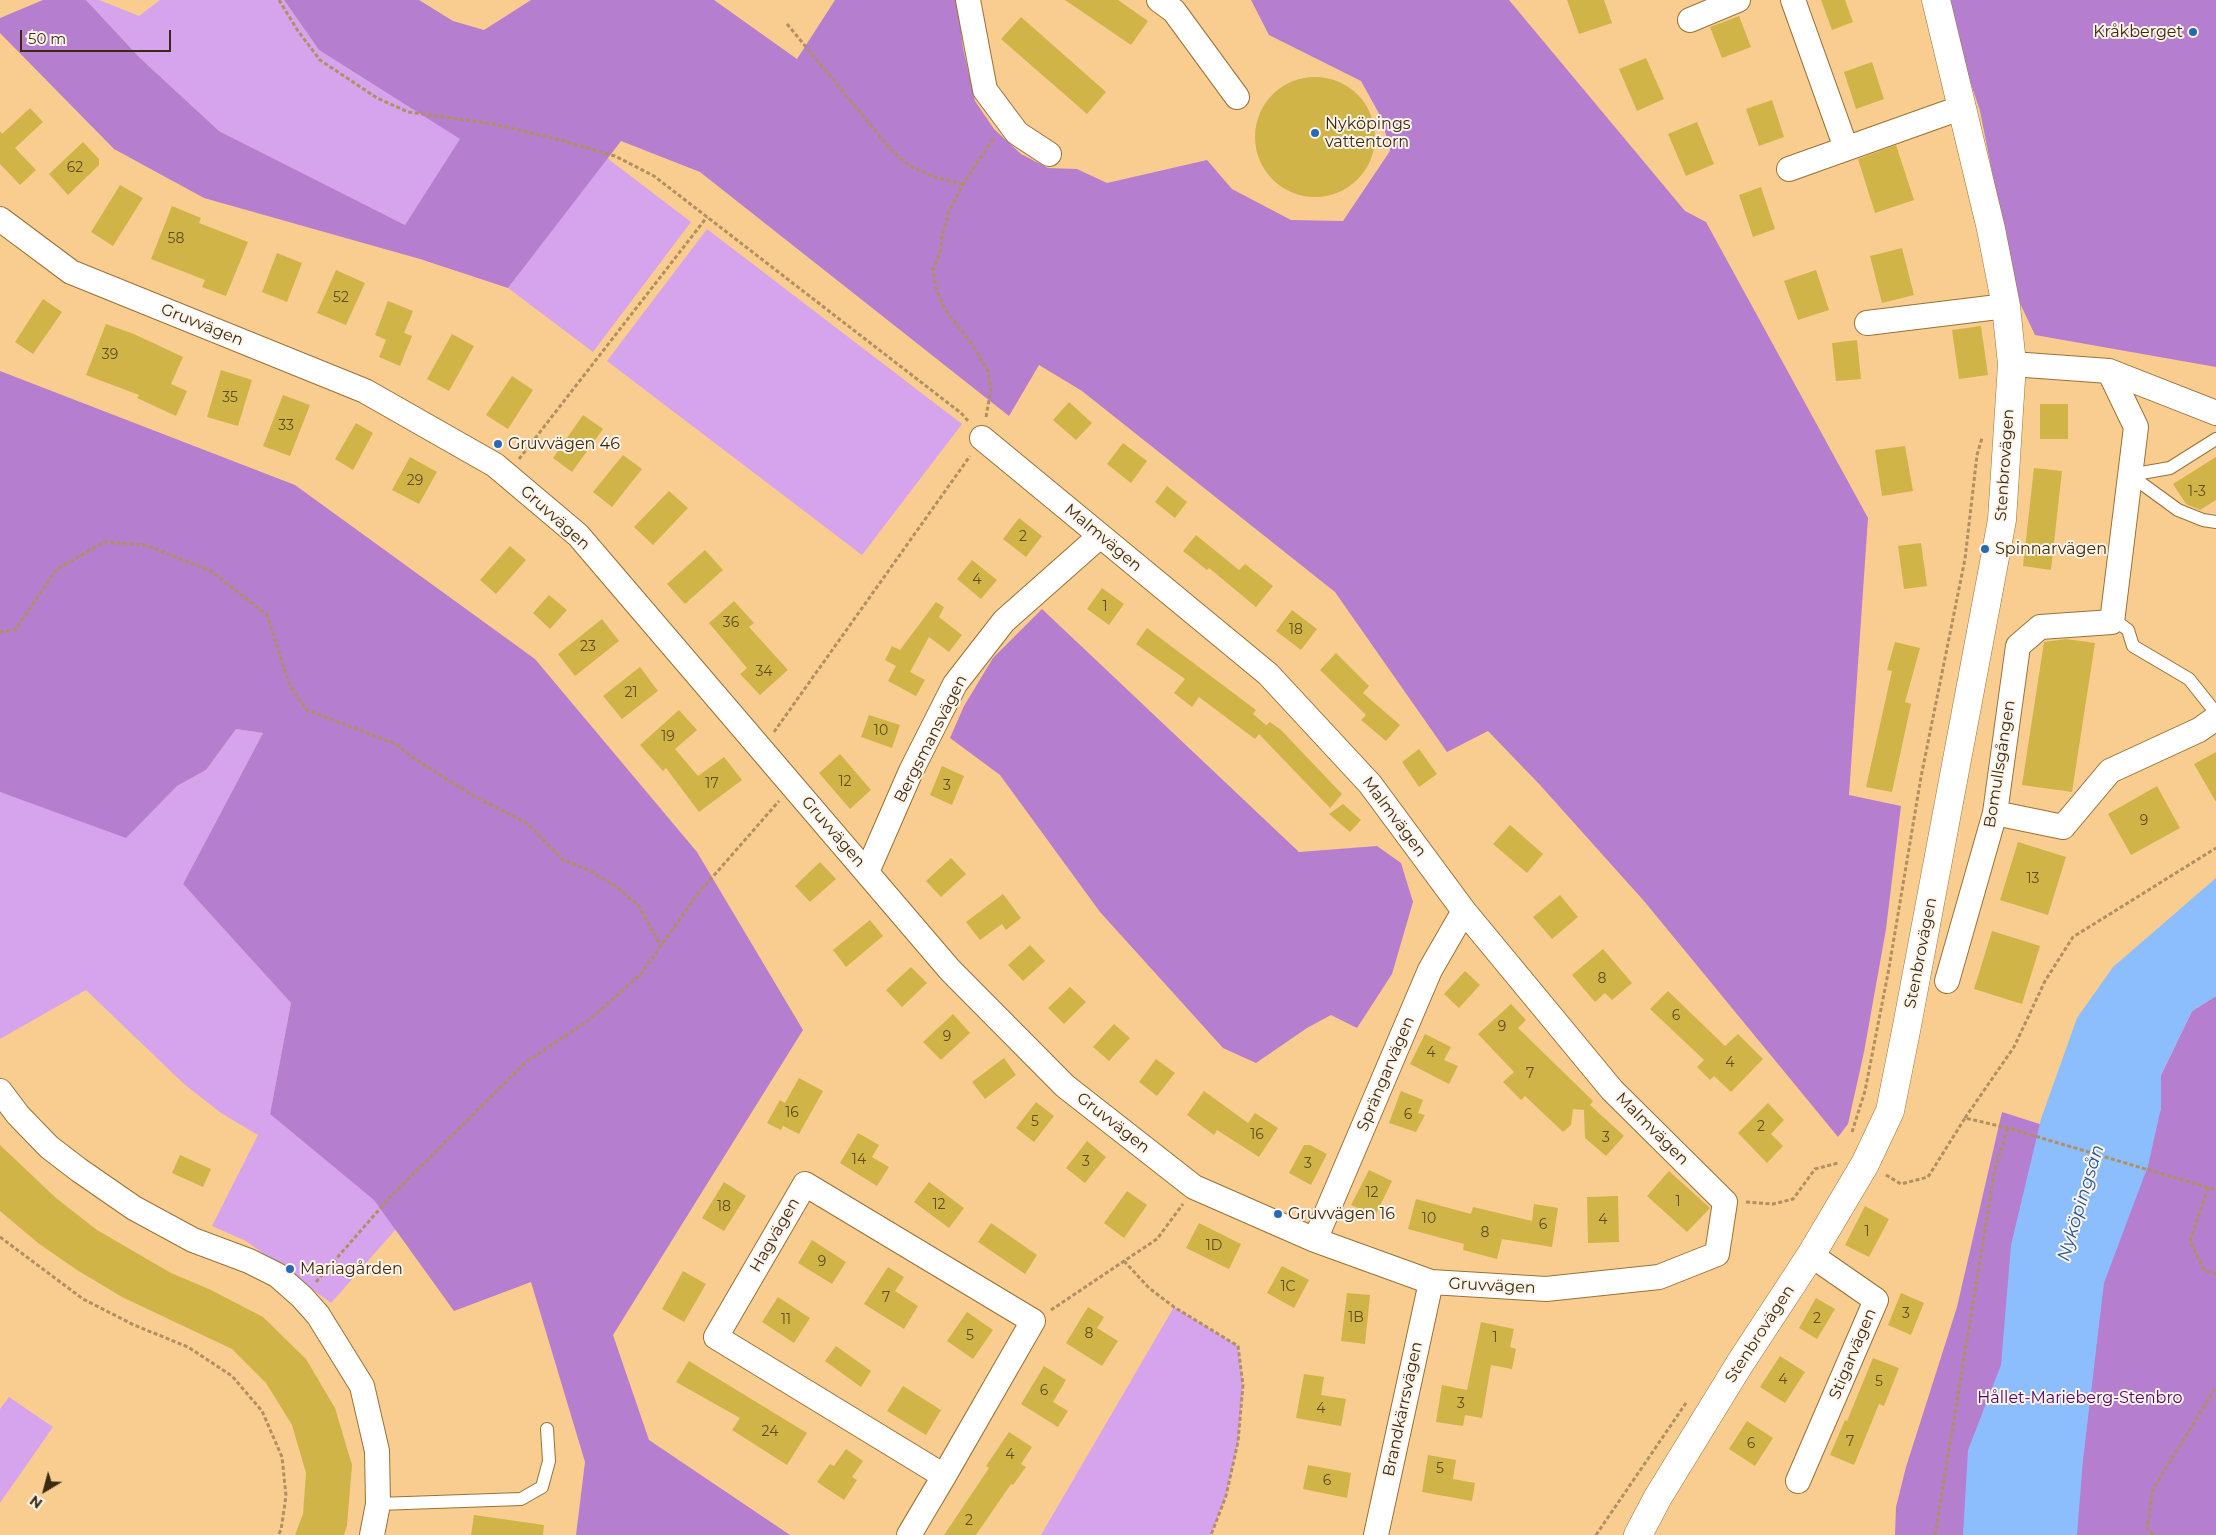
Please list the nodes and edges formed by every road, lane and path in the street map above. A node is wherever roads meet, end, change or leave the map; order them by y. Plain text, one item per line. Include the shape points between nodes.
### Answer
1 (279, 0) edge
2 (968, 0) edge
3 (1159, 0) edge
4 (1738, 0) edge
5 (1793, 0) edge
6 (1936, 0) edge
7 (1690, 20) dead end
8 (787, 24) dead end
9 (1237, 97) dead end
10 (1963, 107) junction
11 (1006, 118) junction
12 (1846, 148) junction
13 (1049, 154) dead end
14 (1789, 169) dead end
15 (963, 184) junction
16 (708, 217) junction
17 (0, 219) edge
18 (2006, 306) junction
19 (1867, 323) dead end
20 (2012, 364) junction
21 (2109, 371) junction
22 (2216, 412) edge
23 (1985, 429) dead end
24 (982, 438) junction
25 (2216, 438) edge
26 (507, 475) junction
27 (2130, 475) junction
28 (2216, 522) edge
29 (1100, 536) junction
30 (2112, 618) junction
31 (0, 632) edge
32 (2216, 713) edge
33 (2216, 718) edge
34 (762, 749) junction
35 (793, 785) junction
36 (1995, 813) junction
37 (2216, 848) edge
38 (867, 872) junction
39 (1464, 911) junction
40 (661, 946) junction
41 (1947, 981) dead end
42 (0, 1091) edge
43 (1965, 1118) dead end
44 (2008, 1128) dead end
45 (2015, 1130) dead end
46 (1851, 1135) dead end
47 (1843, 1162) dead end
48 (1194, 1187) junction
49 (2208, 1188) junction
50 (2216, 1190) edge
51 (1725, 1202) junction
52 (0, 1237) edge
53 (1315, 1240) junction
54 (1811, 1255) junction
55 (1124, 1261) junction
56 (2216, 1274) edge
57 (1431, 1282) junction
58 (302, 1297) junction
59 (1033, 1321) junction
60 (2216, 1387) edge
61 (547, 1429) dead end
62 (944, 1476) junction
63 (1798, 1481) dead end
64 (378, 1504) junction
65 (278, 1535) edge
66 (372, 1535) edge
67 (909, 1535) edge
68 (1211, 1535) edge
69 (1376, 1535) edge
70 (1638, 1535) edge
71 (1935, 1535) edge
72 (2153, 1535) edge

1 - 16 path via 320,60 377,98 408,112 494,124 615,156 654,176
2 - 11 street via 985,90
3 - 9 street via 1174,11
4 - 7 street
5 - 12 street
6 - 10 street, Stenbrovägen
8 - 15 path via 893,152 910,166 934,177
10 - 12 street
10 - 18 street, Stenbrovägen
11 - 13 street via 1017,133
11 - 15 path
12 - 14 street
15 - 24 path via 949,211 941,249 932,270 944,308 988,371 991,389
16 - 24 path via 961,413
16 - 26 path
17 - 26 street, Gruvvägen via 70,272 365,390
18 - 19 street
18 - 20 street, Stenbrovägen
20 - 21 street
20 - 54 street, Stenbrovägen via 2002,520 1890,1111 1865,1164
21 - 22 street
21 - 27 street via 2136,427
23 - 46 path via 1976,455 1965,559 1921,777 1889,968 1865,1091
24 - 29 street, Malmvägen
24 - 34 path
25 - 27 lane via 2170,468
26 - 34 street, Gruvvägen via 578,535
27 - 28 lane via 2178,510
27 - 30 street
29 - 38 street, Bergsmansvägen via 1004,621 955,684 911,771
29 - 39 street, Malmvägen via 1268,674 1370,784
30 - 32 lane via 2128,630 2133,646 2189,679
30 - 36 street, Bomullsgången via 2112,622 2040,627 2018,646
31 - 40 path via 15,630 57,569 104,542 145,545 211,571 267,615 290,686 307,710 396,744 477,798 527,823 563,860 589,870 638,905
33 - 36 street via 2199,730 2110,771 2063,827
34 - 35 street, Gruvvägen
35 - 38 street, Gruvvägen
35 - 40 path via 696,896
36 - 41 street, Bomullsgången
37 - 43 path via 2073,938 2045,980 2014,1047
38 - 48 street, Gruvvägen via 950,970 1065,1086
39 - 51 street, Malmvägen via 1612,1090
39 - 53 street, Sprängarvägen via 1430,970
40 - 58 path via 641,974 589,1020 525,1063 391,1196
42 - 58 street via 49,1147 134,1208 193,1240 277,1275
44 - 71 path via 1995,1169
45 - 49 path
47 - 51 path via 1815,1169 1793,1199 1773,1204
48 - 53 street, Gruvvägen
48 - 55 path via 1158,1239
49 - 50 path
49 - 56 path via 2190,1241 2205,1271
51 - 57 street, Gruvvägen via 1717,1254 1659,1277 1546,1289
52 - 65 path via 83,1300 188,1347 232,1376 262,1411 282,1457 286,1496
53 - 57 street, Gruvvägen
54 - 63 street, Stigarvägen via 1876,1300
54 - 70 street, Stenbrovägen via 1738,1365
55 - 59 path
55 - 68 path via 1149,1288 1238,1346 1244,1385 1238,1442 1226,1496
57 - 69 street, Brandkärrsvägen
58 - 64 street via 318,1315 362,1386 376,1451
59 - 62 street
59 - 62 street, Hagvägen via 806,1184 721,1328 716,1337
60 - 72 path via 2154,1489 2147,1528
61 - 64 lane via 549,1461 542,1487 521,1499
62 - 67 street
64 - 66 street

